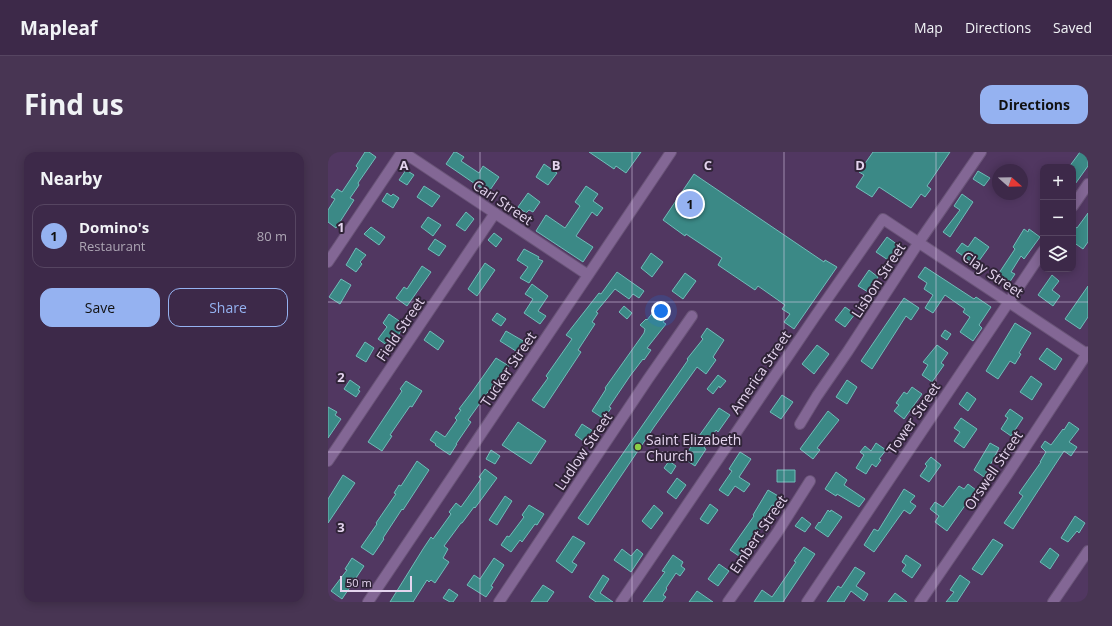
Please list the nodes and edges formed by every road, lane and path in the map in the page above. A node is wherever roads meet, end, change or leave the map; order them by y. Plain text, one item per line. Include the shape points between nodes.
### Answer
1 (403, 152) edge
2 (671, 152) edge
3 (981, 152) edge
4 (1088, 184) edge
5 (1076, 202) edge
6 (495, 213) junction
7 (883, 219) joint
8 (919, 242) junction
9 (1040, 256) edge
10 (328, 262) edge
11 (588, 275) junction
12 (1009, 302) junction
13 (692, 316) dead end
14 (1087, 353) edge
15 (800, 424) dead end
16 (328, 461) edge
17 (810, 481) dead end
18 (1088, 551) edge
19 (368, 602) edge
20 (499, 602) edge
21 (621, 602) edge
22 (728, 602) edge
23 (807, 602) edge
24 (920, 602) edge
25 (1053, 602) edge

1 - 6 street, Carl Street
1 - 10 street
2 - 11 street, Tucker Street
3 - 8 street, Lisbon Street
4 - 5 street
6 - 11 street, Carl Street
6 - 16 street, Field Street
7 - 8 street, Clay Street
7 - 21 street, America Street
8 - 12 street, Clay Street
8 - 15 street, Lisbon Street
9 - 12 street, Tower Street
11 - 19 street, Tucker Street
12 - 14 street, Clay Street
12 - 23 street, Tower Street
13 - 20 street, Ludlow Street
14 - 24 street, Orswell Street
17 - 22 street, Embert Street
18 - 25 street

